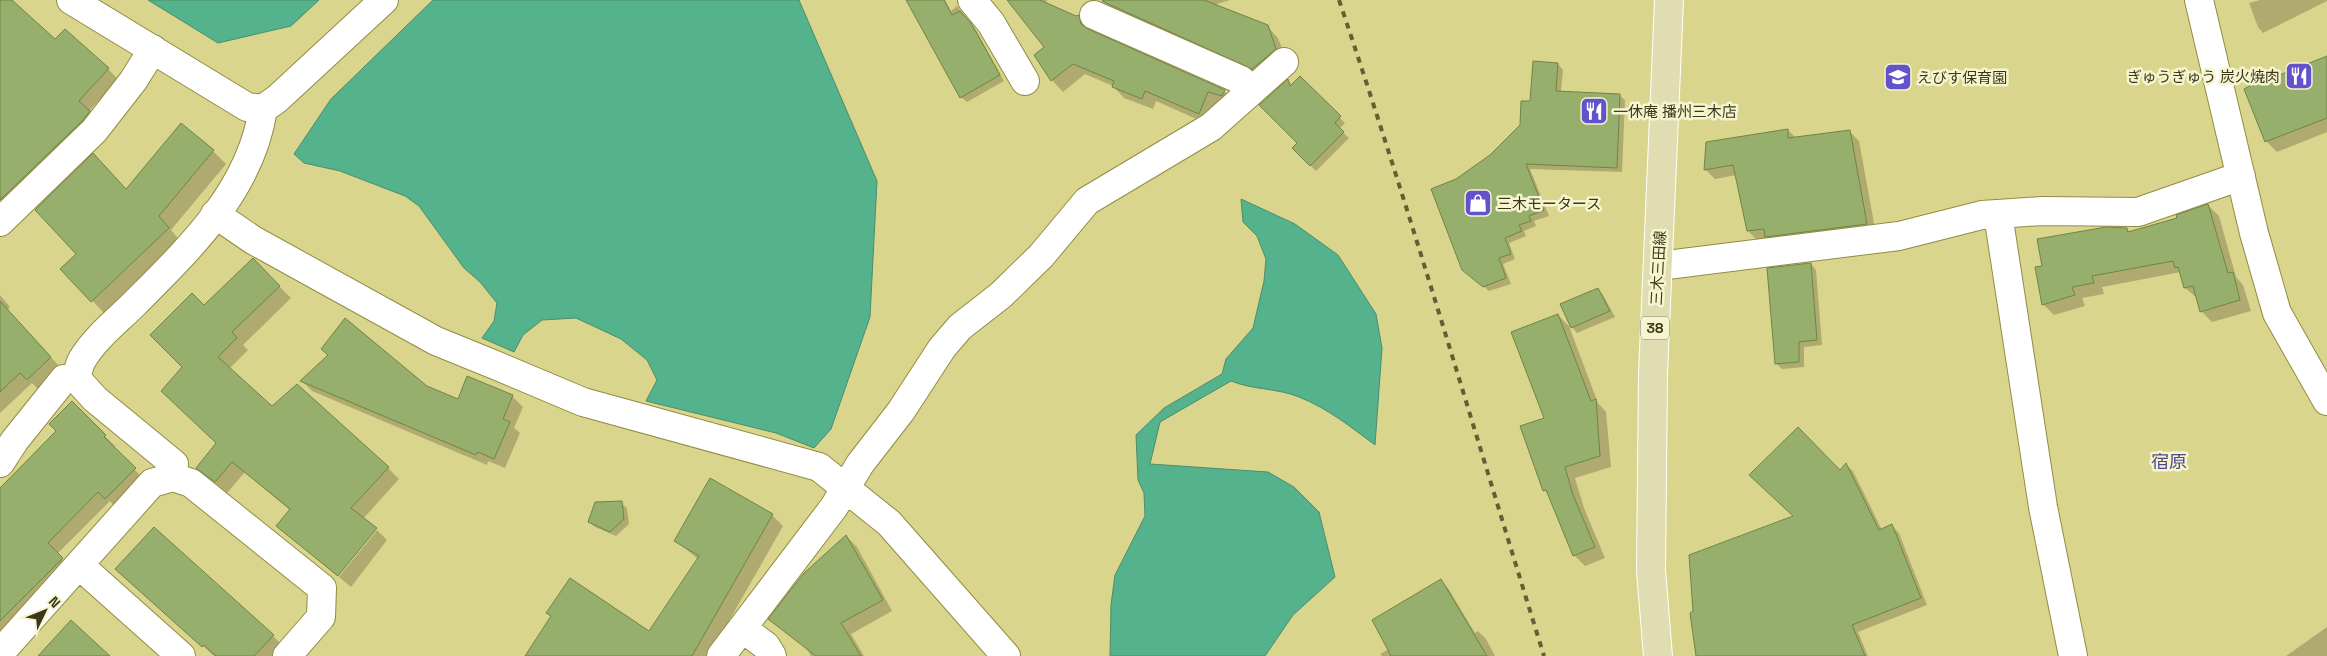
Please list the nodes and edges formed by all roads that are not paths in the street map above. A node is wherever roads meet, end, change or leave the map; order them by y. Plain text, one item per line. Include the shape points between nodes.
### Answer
1 (71, 0) edge
2 (384, 0) edge
3 (972, 0) edge
4 (1669, 0) edge
5 (2199, 0) edge
6 (1094, 15) dead end
7 (153, 49) junction
8 (1284, 62) dead end
9 (1025, 81) dead end
10 (1252, 90) junction
11 (263, 109) junction
12 (2241, 176) junction
13 (215, 214) junction
14 (1998, 214) junction
15 (0, 222) edge
16 (1659, 266) junction
17 (76, 378) junction
18 (2327, 400) edge
19 (0, 463) edge
20 (173, 477) junction
21 (844, 487) junction
22 (79, 565) junction
23 (742, 628) junction
24 (0, 653) edge
25 (181, 656) edge
26 (287, 656) edge
27 (721, 656) edge
28 (772, 656) edge
29 (1006, 656) edge
30 (1658, 656) edge
31 (2073, 656) edge

1 - 7 street
2 - 11 street
3 - 9 street via 991,23
4 - 16 main road, 三木三田線 / 38
5 - 12 street
6 - 10 street via 1241,80
7 - 11 street via 247,108
7 - 15 street via 134,81 94,132
8 - 10 street
10 - 21 street via 1211,127 1087,202 1041,256 942,348 901,411
11 - 13 street via 255,147 234,192
12 - 14 street via 2138,212
12 - 18 street via 2277,312
13 - 17 street via 177,261 81,360
13 - 21 street via 253,240 436,341 583,402 818,467
14 - 16 street via 1899,236
14 - 31 street via 2043,507
16 - 30 main road, 三木三田線 / 38 via 1653,374 1651,571
17 - 19 street via 64,379
17 - 20 street via 95,399 174,464
20 - 22 street via 152,482
20 - 26 street via 191,484 322,588 321,617
21 - 23 street via 834,507
21 - 29 street via 889,523
22 - 24 street
22 - 25 street
23 - 27 street
23 - 28 street via 766,646

